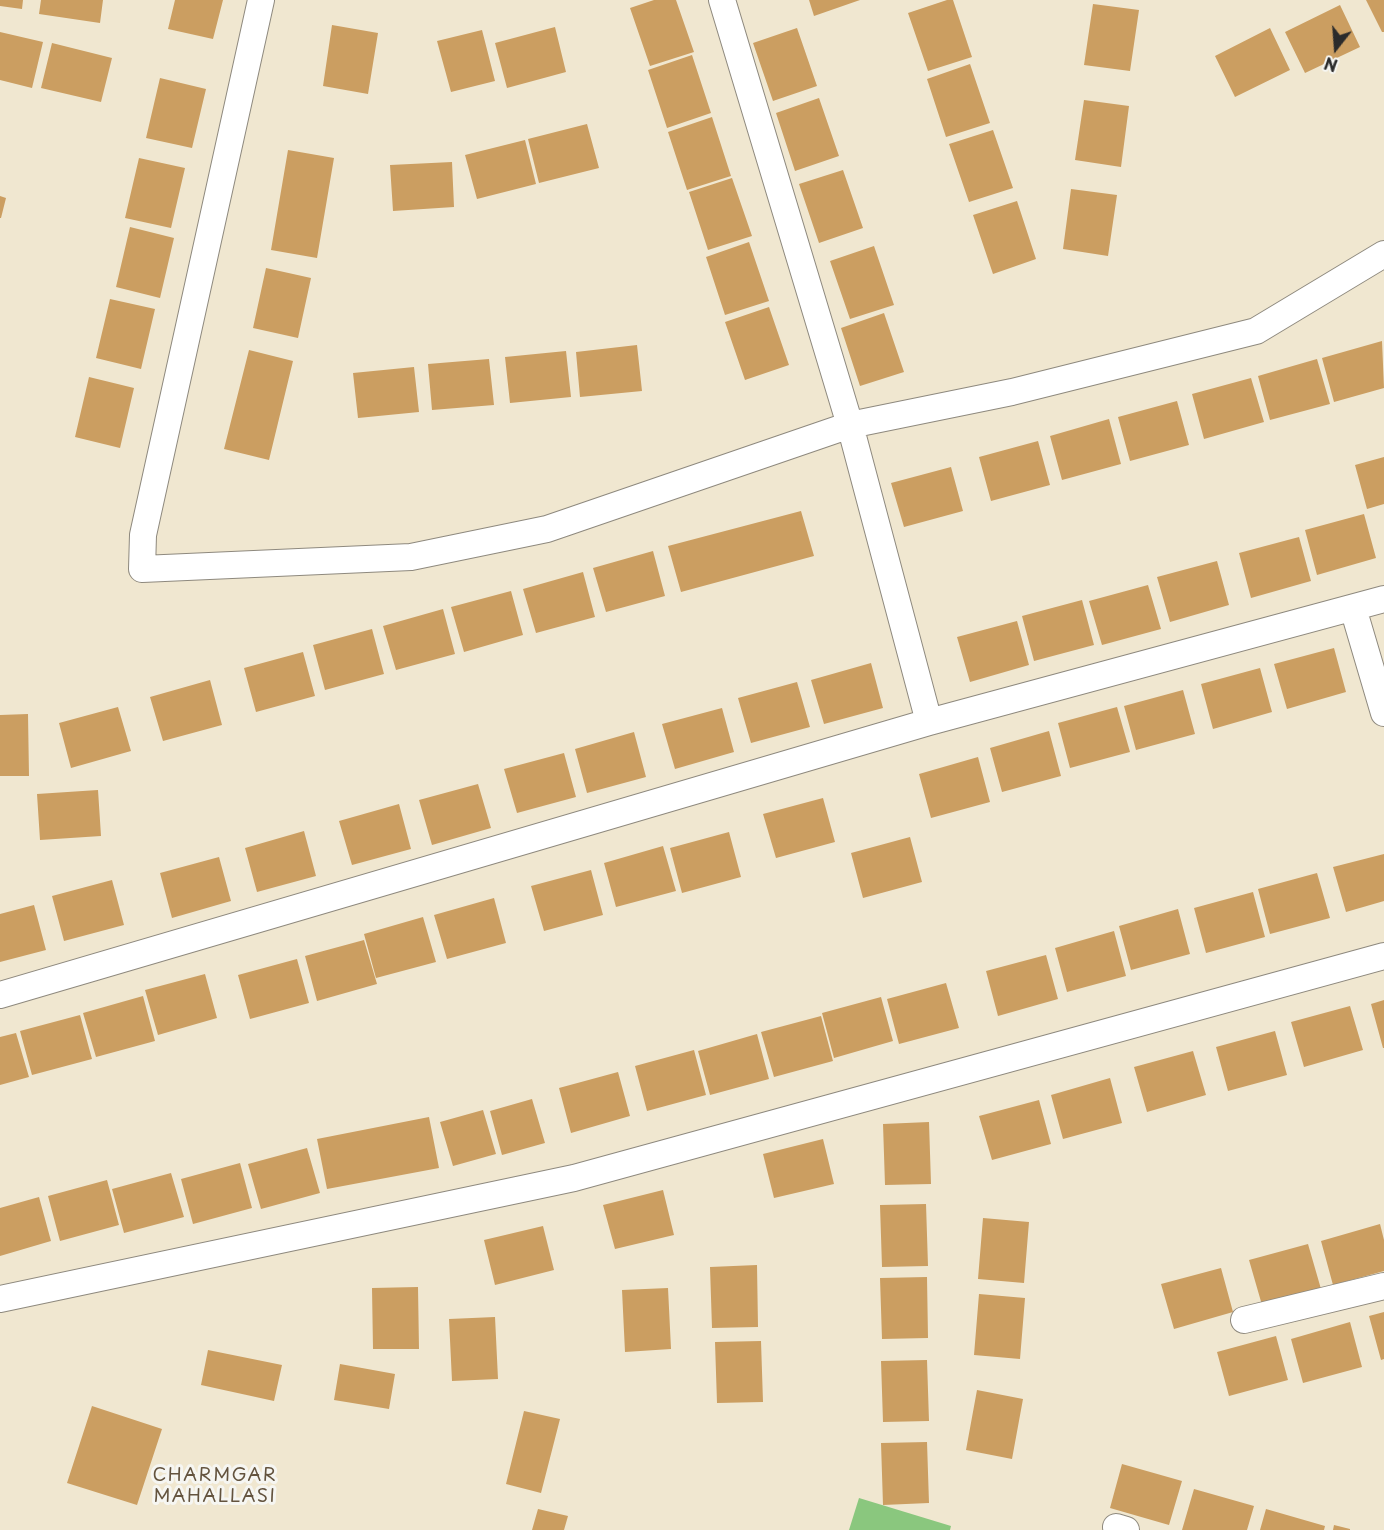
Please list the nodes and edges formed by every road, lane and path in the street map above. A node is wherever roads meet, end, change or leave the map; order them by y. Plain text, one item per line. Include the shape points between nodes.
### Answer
1 (261, 0) edge
2 (722, 0) edge
3 (1384, 254) edge
4 (850, 425) junction
5 (1384, 599) edge
6 (1353, 608) junction
7 (1384, 713) edge
8 (929, 722) junction
9 (1384, 956) edge
10 (0, 995) edge
11 (1384, 1286) edge
12 (0, 1299) edge
13 (1244, 1320) dead end

1 - 4 street via 143,535 142,569 423,555 547,529
2 - 4 street
3 - 4 street via 1256,331 1012,392
4 - 8 street
5 - 6 street
6 - 7 street
6 - 8 street
8 - 10 street
9 - 12 street via 574,1178
11 - 13 street

